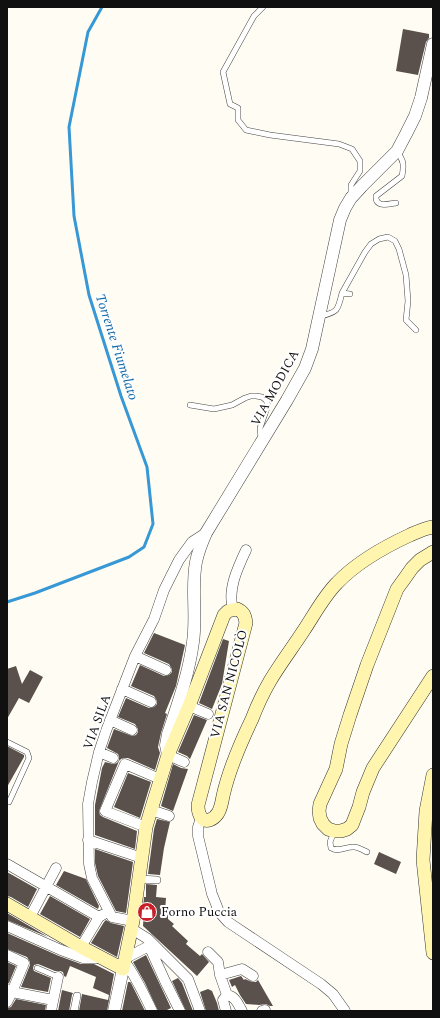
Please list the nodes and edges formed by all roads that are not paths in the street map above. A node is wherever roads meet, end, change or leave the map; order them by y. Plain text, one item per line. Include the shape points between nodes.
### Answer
1 (263, 7) edge
2 (433, 44) edge
3 (397, 151) junction
4 (351, 198) junction
5 (396, 203) dead end
6 (342, 293) junction
7 (350, 294) dead end
8 (320, 316) junction
9 (416, 330) dead end
10 (190, 405) dead end
11 (262, 441) junction
12 (433, 527) edge
13 (206, 533) junction
14 (246, 550) dead end
15 (433, 552) edge
16 (233, 609) junction
17 (136, 656) junction
18 (166, 670) dead end
19 (433, 676) edge
20 (122, 689) junction
21 (151, 702) dead end
22 (189, 706) junction
23 (208, 714) dead end
24 (110, 720) junction
25 (132, 730) dead end
26 (7, 742) edge
27 (99, 752) junction
28 (168, 755) junction
29 (113, 758) dead end
30 (184, 762) dead end
31 (433, 775) edge
32 (160, 779) junction
33 (7, 801) edge
34 (151, 810) junction
35 (169, 816) dead end
36 (201, 818) junction
37 (146, 827) junction
38 (334, 831) junction
39 (88, 840) junction
40 (367, 852) dead end
41 (142, 858) junction
42 (7, 864) edge
43 (56, 868) dead end
44 (139, 879) junction
45 (157, 880) dead end
46 (429, 882) edge
47 (46, 887) junction
48 (7, 904) edge
49 (109, 911) junction
50 (30, 917) junction
51 (98, 917) junction
52 (132, 925) junction
53 (7, 926) edge
54 (82, 947) junction
55 (208, 952) dead end
56 (433, 953) edge
57 (7, 955) edge
58 (103, 958) junction
59 (125, 963) junction
60 (37, 968) dead end
61 (180, 972) junction
62 (220, 975) junction
63 (253, 976) dead end
64 (58, 977) joint
65 (168, 978) dead end
66 (10, 991) edge
67 (227, 995) junction
68 (77, 996) dead end
69 (53, 1000) junction
70 (7, 1002) edge
71 (238, 1009) edge
72 (178, 1010) edge
73 (51, 1011) edge
74 (74, 1011) edge
75 (114, 1011) edge
76 (152, 1011) edge
77 (200, 1011) edge
78 (226, 1011) edge
79 (345, 1011) edge

1 - 4 lane via 254,16 223,72 230,104 238,108 238,120 246,130 270,136 339,144 352,149 360,162 360,171 351,184
2 - 3 street, VIA MODICA via 422,98
3 - 4 street, VIA MODICA
3 - 5 lane via 402,158 402,176 376,196 381,204
4 - 8 street, VIA MODICA via 340,220
6 - 7 lane
6 - 8 lane via 339,307 332,314
6 - 9 lane via 371,244 388,237 395,241 400,249 406,275 406,320
8 - 11 street, VIA MODICA via 305,368
10 - 11 lane via 214,409 232,406 251,396 262,397 268,405 260,428
11 - 13 street, VIA MODICA
12 - 36 main road, VIA SAN NICOLÒ via 415,533 372,555 336,584 262,696 234,759 218,814 209,820
13 - 17 street, VIA SILA via 192,542 179,560
13 - 28 street, VIA MODICA via 199,549 195,569 195,624 190,661 168,734
14 - 16 street via 234,580 231,603
15 - 38 main road via 412,568 397,590 366,665 341,744 336,769 320,804 320,818 323,824
16 - 22 main road, VIA SAN NICOLÒ via 224,615
16 - 36 main road, VIA SAN NICOLÒ via 241,611 246,623 199,800 198,810
17 - 18 street
17 - 20 street, VIA SILA
19 - 38 main road via 374,768 352,825 347,829
20 - 21 street
20 - 24 street, VIA SILA
22 - 23 street
22 - 28 main road, VIA SAN NICOLÒ
24 - 25 street
24 - 27 street, VIA SILA
26 - 33 lane via 27,752 29,758 9,802
27 - 29 street
27 - 39 street, VIA SILA via 88,804
28 - 30 street
28 - 32 main road, VIA SAN NICOLÒ
31 - 46 main road via 423,845 423,860
32 - 34 main road, VIA SAN NICOLÒ
32 - 37 street via 125,764 105,811
34 - 35 street
34 - 37 main road, VIA SAN NICOLÒ
36 - 79 street via 198,836 219,912 228,922 321,984 333,994
37 - 41 main road, VIA SAN NICOLÒ
38 - 40 lane via 330,842 334,850 355,846
39 - 41 street
39 - 49 street, VIA SILA via 92,878
41 - 44 main road, VIA SAN NICOLÒ
42 - 47 street
43 - 47 street
44 - 45 street
44 - 52 main road, VIA SAN NICOLÒ
46 - 56 main road
47 - 50 street
47 - 51 street
48 - 50 main road
49 - 51 street
49 - 52 street via 112,917
50 - 54 main road
51 - 54 street
52 - 59 main road, VIA SAN NICOLÒ
52 - 61 street
53 - 58 street via 83,958
54 - 58 main road
55 - 62 street via 218,962
57 - 66 street via 24,963
58 - 59 main road
59 - 72 street via 150,948
59 - 75 street
59 - 76 street via 147,990
60 - 64 lane
61 - 65 street
61 - 77 street via 188,979
62 - 63 street via 242,969
62 - 67 street
64 - 69 street
66 - 69 street
66 - 70 street
67 - 71 street via 234,998
67 - 78 street via 223,1000
68 - 74 street
69 - 73 street

